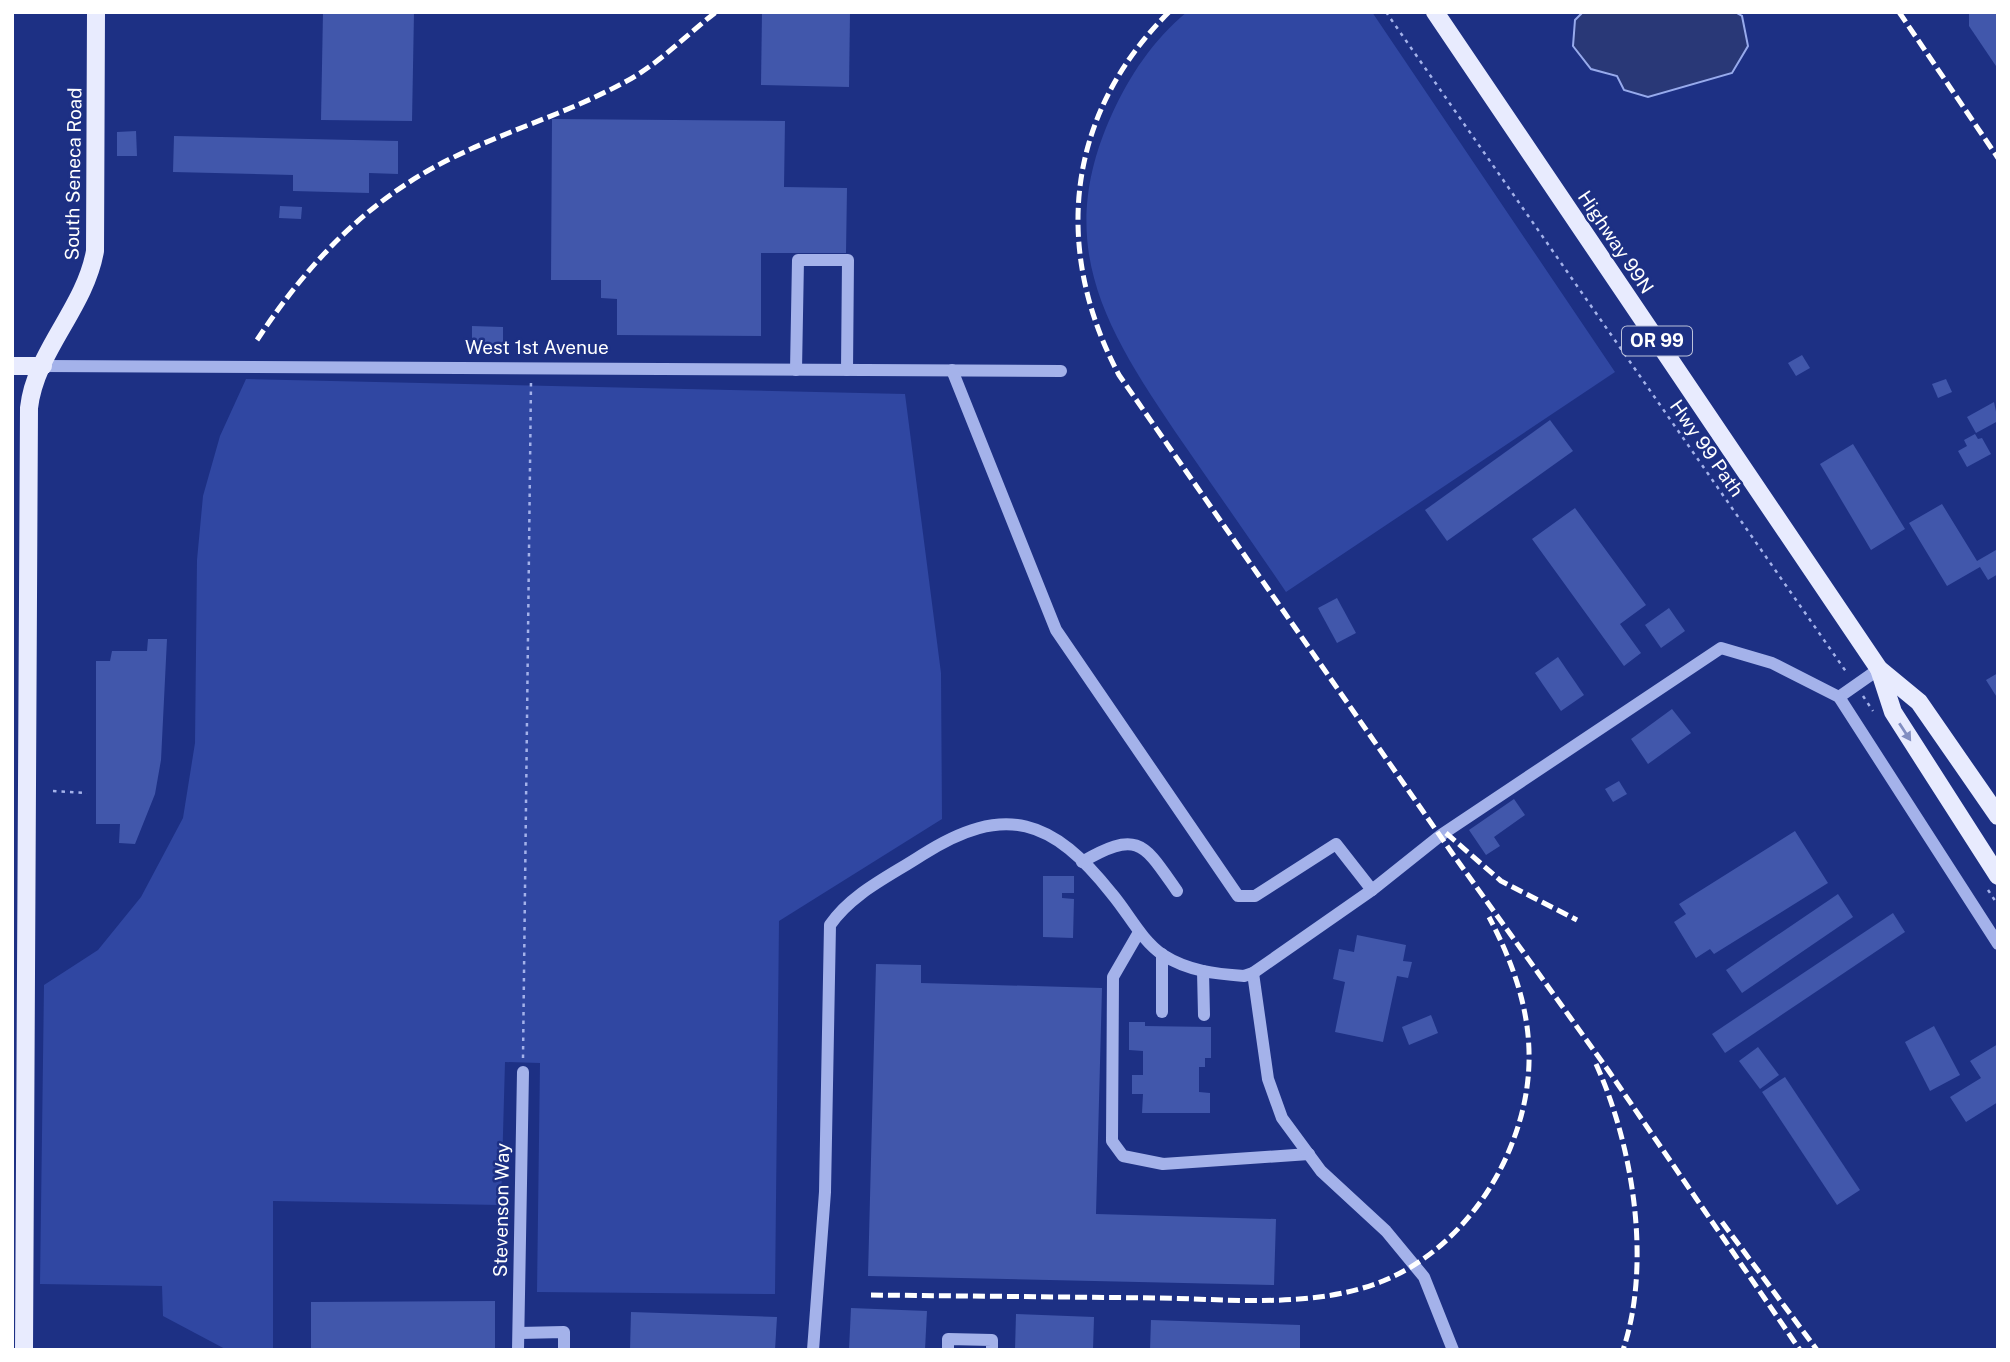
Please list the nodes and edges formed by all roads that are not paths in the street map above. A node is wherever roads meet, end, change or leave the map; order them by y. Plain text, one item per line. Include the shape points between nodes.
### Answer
1 (96, 12) edge
2 (1435, 12) edge
3 (12, 366) edge
4 (43, 366) junction
5 (796, 370) junction
6 (847, 370) junction
7 (952, 370) junction
8 (1061, 371) dead end
9 (1879, 669) junction
10 (1839, 697) junction
11 (20, 739) edge
12 (1998, 816) edge
13 (1082, 862) junction
14 (1990, 879) edge
15 (1372, 890) junction
16 (1177, 891) dead end
17 (19, 912) edge
18 (1139, 932) junction
19 (1998, 944) edge
20 (1162, 954) junction
21 (1203, 971) junction
22 (1253, 973) junction
23 (1162, 1012) dead end
24 (1204, 1014) dead end
25 (19, 1037) edge
26 (523, 1072) road end
27 (1309, 1154) junction
28 (18, 1191) edge
29 (519, 1333) junction
30 (24, 1350) edge
31 (518, 1350) edge
32 (564, 1350) edge
33 (813, 1350) edge
34 (948, 1350) edge
35 (992, 1350) edge
36 (1453, 1350) edge

1 - 4 main road, South Seneca Road via 95,251 85,289
2 - 9 main road, Highway 99N / OR 99
3 - 4 main road, West 1st Avenue
4 - 5 street, West 1st Avenue
4 - 11 main road, South Seneca Road via 29,408
5 - 6 street, West 1st Avenue
5 - 6 street via 798,260 848,260
6 - 7 street, West 1st Avenue
7 - 8 street, West 1st Avenue
7 - 15 street via 1056,630 1238,896 1255,896 1336,844
9 - 10 street
9 - 12 main road, OR 99 via 1919,702
9 -> 14 main road, OR 99 via 1893,712
10 - 15 street via 1773,663 1721,648 1441,835
10 - 19 street
11 - 17 main road, South Seneca Road
13 - 16 street via 1126,843 1147,849
13 - 18 street via 1111,892
13 - 33 street via 1061,841 1037,829 996,824 972,827 844,905 830,925 825,1192
15 - 22 street
17 - 25 main road, South Seneca Road
18 - 20 street
18 - 27 street via 1113,976 1112,1141 1123,1156 1163,1164
20 - 21 street
20 - 23 street
21 - 22 street
21 - 24 street
22 - 27 street via 1268,1079 1282,1118
25 - 28 main road, South Seneca Road
26 - 29 street, Stevenson Way
27 - 36 street via 1321,1171 1386,1231 1424,1277
28 - 30 main road, South Seneca Road
29 - 31 street, Stevenson Way
29 - 32 street via 564,1332
34 - 35 street via 948,1339 992,1340

